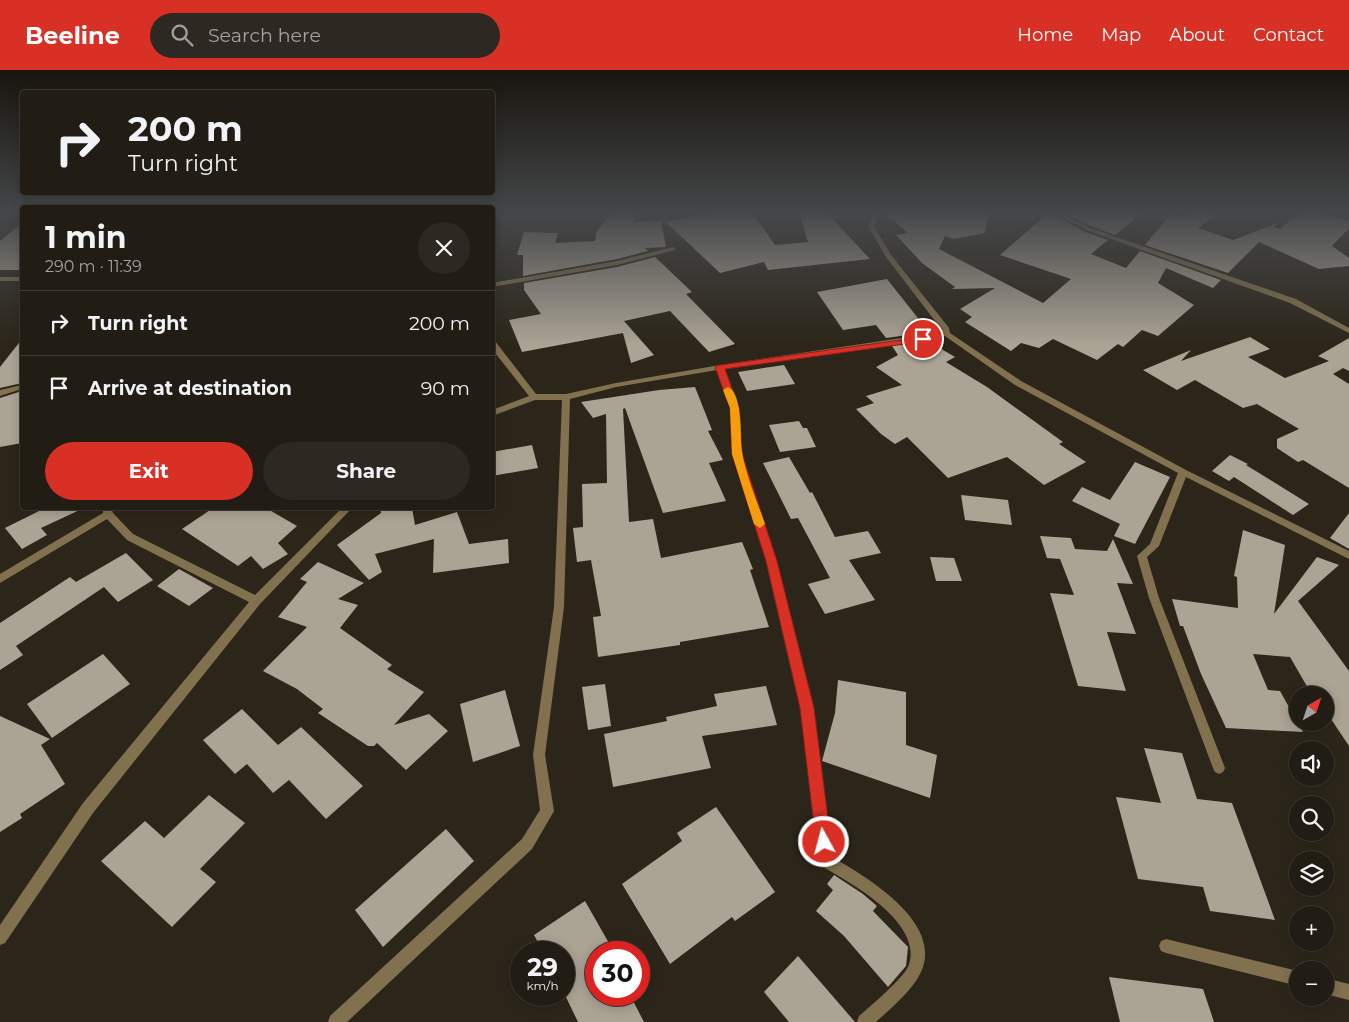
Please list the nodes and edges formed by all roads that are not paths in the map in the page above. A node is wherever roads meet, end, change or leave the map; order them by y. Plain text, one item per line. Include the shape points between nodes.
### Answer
1 (643, 256) edge
2 (888, 256) edge
3 (1167, 256) edge
4 (0, 279) edge
5 (20, 279) edge
6 (495, 284) edge
7 (1349, 331) edge
8 (946, 334) junction
9 (495, 347) edge
10 (720, 367) junction
11 (20, 388) edge
12 (0, 392) edge
13 (534, 397) junction
14 (566, 397) junction
15 (495, 412) edge
16 (1183, 472) junction
17 (344, 510) edge
18 (107, 511) edge
19 (1349, 555) edge
20 (0, 578) edge
21 (256, 601) junction
22 (1219, 768) dead end
23 (0, 938) edge
24 (1166, 946) dead end
25 (1289, 977) edge
26 (1334, 988) edge
27 (1349, 992) edge
28 (336, 1022) edge
29 (865, 1022) edge

1 - 6 street
2 - 8 street
3 - 7 street via 1281,296
4 - 5 street
8 - 10 street
8 - 16 street via 1018,383
9 - 13 street
10 - 14 street
10 - 29 street via 735,408 737,454 772,561 807,708 826,860 853,876 902,914 918,946 915,970
11 - 12 street
13 - 14 street
13 - 15 street
14 - 28 street via 559,607 539,755 547,811 527,844
16 - 19 street
16 - 22 street via 1154,546 1142,556 1154,598
17 - 21 street
18 - 20 street
18 - 21 street via 130,537
21 - 23 street via 88,808
24 - 25 street
26 - 27 street

